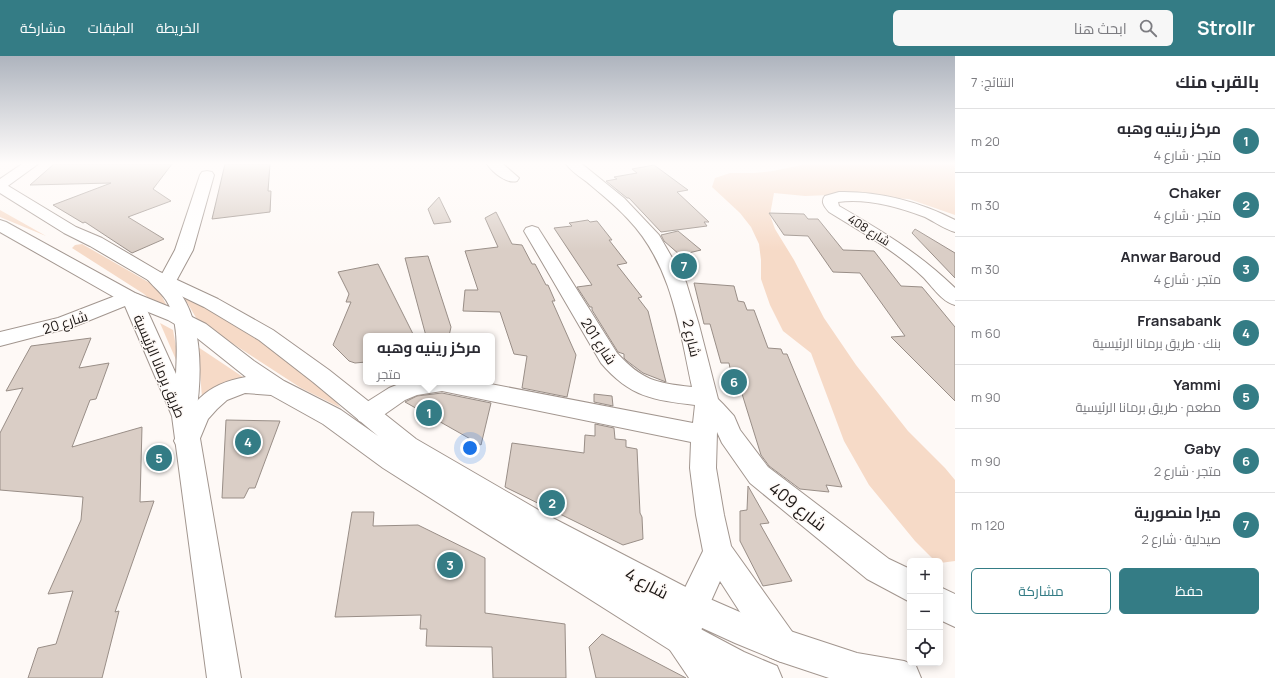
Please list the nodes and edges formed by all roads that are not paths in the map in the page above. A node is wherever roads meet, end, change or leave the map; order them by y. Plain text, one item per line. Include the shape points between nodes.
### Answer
1 (11, 193) edge
2 (201, 193) edge
3 (613, 193) edge
4 (0, 225) edge
5 (955, 227) edge
6 (532, 231) dead end
7 (78, 234) junction
8 (44, 250) junction
9 (161, 279) junction
10 (130, 298) junction
11 (955, 299) edge
12 (183, 320) junction
13 (0, 340) edge
14 (423, 385) edge
15 (452, 385) edge
16 (276, 387) junction
17 (706, 401) junction
18 (367, 414) junction
19 (185, 428) junction
20 (704, 435) junction
21 (400, 453) junction
22 (718, 552) junction
23 (907, 584) edge
24 (943, 605) edge
25 (692, 607) junction
26 (955, 611) edge
27 (682, 638) junction
28 (781, 645) junction
29 (222, 677) edge
30 (708, 678) edge
31 (766, 678) edge
32 (904, 678) edge

1 - 7 street
2 - 9 street via 184,250
3 - 17 street, شارع 2 via 639,221 662,253 674,276 689,325
4 - 8 street
5 - 11 street, شارع 408 via 930,214 879,200 846,196 830,199 834,208 893,245 928,272
6 - 17 street, شارع 201 via 615,366 630,380 648,390
7 - 8 street
7 - 9 street
8 - 10 street
9 - 12 street via 178,304
9 - 18 street via 211,303 266,335
10 - 12 street
10 - 13 street, شارع 20 via 45,330
10 - 19 street, طريق برمانا الرئيسية
12 - 16 street
12 - 19 street via 188,369
14 - 18 street via 414,386 397,394
15 - 20 street
16 - 19 street via 259,384 241,386 224,392 212,398 191,428
16 - 21 street
17 - 20 street, شارع 2
17 - 23 street, شارع 409 via 725,423 731,436 759,475 878,569
18 - 21 street
19 - 29 street, طريق برمانا الرئيسية
20 - 22 street, شارع 2 via 703,468
21 - 25 street, شارع 4
21 - 27 street, شارع 4
22 - 25 street
22 - 28 street, شارع 2
24 - 26 street
25 - 27 street
25 - 28 street, شارع 4
27 - 30 street
27 - 31 street, شارع 4
28 - 32 street, شارع 4 via 856,670

